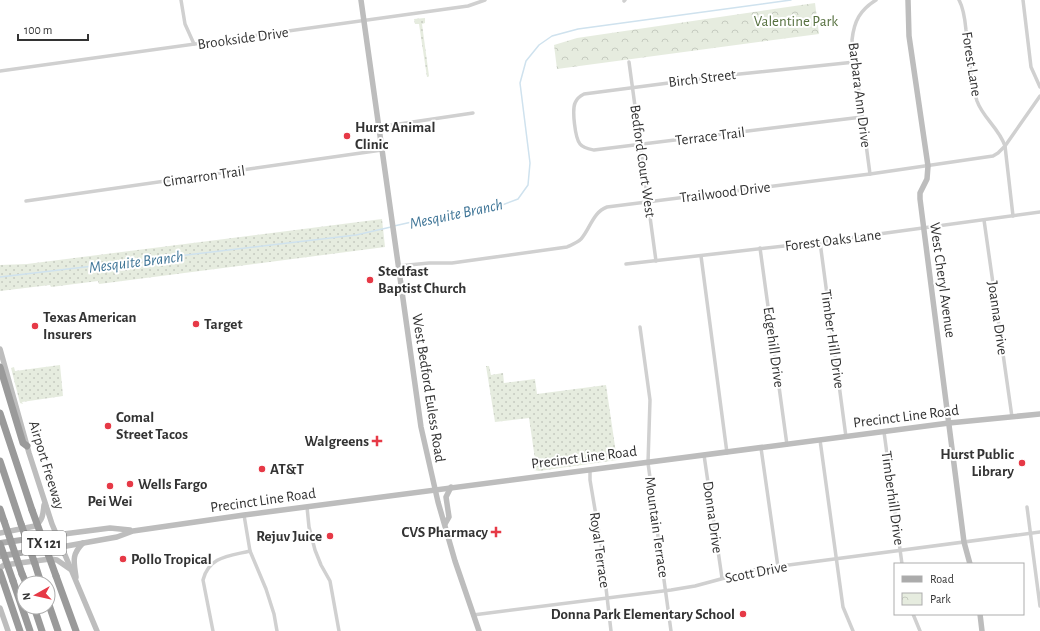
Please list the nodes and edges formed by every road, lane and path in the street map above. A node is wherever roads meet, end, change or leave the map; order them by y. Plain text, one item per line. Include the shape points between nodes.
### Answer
1 (181, 0) edge
2 (361, 0) edge
3 (485, 0) edge
4 (876, 0) edge
5 (908, 0) edge
6 (959, 0) edge
7 (1023, 0) edge
8 (364, 21) junction
9 (194, 44) junction
10 (629, 62) dead end
11 (855, 62) junction
12 (0, 71) edge
13 (633, 87) junction
14 (1040, 87) edge
15 (1040, 96) edge
16 (473, 113) dead end
17 (862, 117) junction
18 (575, 124) joint
19 (379, 127) junction
20 (641, 145) junction
21 (1005, 146) junction
22 (382, 150) junction
23 (928, 166) junction
24 (870, 174) junction
25 (26, 201) dead end
26 (648, 202) junction
27 (1040, 212) edge
28 (1013, 216) junction
29 (984, 220) junction
30 (924, 228) junction
31 (820, 242) junction
32 (760, 248) junction
33 (701, 256) junction
34 (656, 261) junction
35 (626, 264) dead end
36 (398, 266) junction
37 (640, 327) dead end
38 (0, 349) edge
39 (0, 367) edge
40 (0, 413) edge
41 (1040, 414) edge
42 (1012, 417) junction
43 (950, 423) junction
44 (884, 432) junction
45 (846, 437) junction
46 (820, 440) junction
47 (787, 445) junction
48 (27, 446) junction
49 (761, 448) junction
50 (728, 452) junction
51 (704, 455) junction
52 (0, 461) edge
53 (648, 463) junction
54 (590, 470) junction
55 (451, 487) junction
56 (435, 490) junction
57 (44, 503) junction
58 (306, 507) junction
59 (1027, 507) dead end
60 (0, 509) edge
61 (244, 515) junction
62 (445, 524) junction
63 (133, 531) junction
64 (1040, 532) edge
65 (0, 533) edge
66 (1030, 533) junction
67 (56, 535) junction
68 (84, 542) junction
69 (964, 542) junction
70 (0, 543) edge
71 (60, 547) junction
72 (900, 550) junction
73 (250, 551) junction
74 (0, 556) edge
75 (836, 559) junction
76 (902, 563) edge
77 (970, 563) edge
78 (778, 567) junction
79 (0, 568) edge
80 (70, 569) junction
81 (0, 572) edge
82 (22, 575) edge
83 (39, 575) edge
84 (722, 578) junction
85 (77, 585) junction
86 (666, 591) junction
87 (607, 598) junction
88 (1040, 606) edge
89 (0, 608) edge
90 (37, 615) edge
91 (52, 615) edge
92 (473, 615) junction
93 (913, 615) edge
94 (980, 615) edge
95 (3, 625) edge
96 (8, 631) edge
97 (20, 631) edge
98 (30, 631) edge
99 (42, 631) edge
100 (58, 631) edge
101 (76, 631) edge
102 (97, 631) edge
103 (213, 631) edge
104 (277, 631) edge
105 (339, 631) edge
106 (479, 631) edge
107 (611, 631) edge
108 (671, 631) edge
109 (853, 631) edge
110 (920, 631) edge
111 (982, 631) edge

1 - 9 street via 185,24
2 - 8 main road, West Bedford Euless Road
3 - 8 street, Brookside Drive via 468,6
4 - 11 street, Barbara Ann Drive via 861,12 854,26 852,40
5 - 23 main road, West Cheryl Avenue via 909,36
6 - 21 street, Forest Lane via 965,19 977,100 986,118 1002,137
7 - 14 street via 1031,67
8 - 9 street, Brookside Drive
8 - 19 main road, West Bedford Euless Road
9 - 12 street, Brookside Drive
10 - 13 street, Bedford Court West
11 - 13 street, Birch Street
11 - 17 street, Barbara Ann Drive
13 - 18 street, Birch Street via 578,97 575,103
13 - 20 street, Bedford Court West
15 - 21 street, Trailwood Drive
16 - 19 street
17 - 20 street, Terrace Trail
17 - 24 street, Barbara Ann Drive
18 - 20 street, Terrace Trail via 580,144 586,148 594,150
19 - 22 main road, West Bedford Euless Road
20 - 26 street, Bedford Court West
21 - 23 street, Trailwood Drive via 993,156
21 - 28 street, Forest Lane
22 - 25 street, Cimarron Trail
22 - 36 main road, West Bedford Euless Road
23 - 24 street, Trailwood Drive
23 - 30 main road, West Cheryl Avenue via 927,179 920,193
24 - 26 street, Trailwood Drive
26 - 34 street, Bedford Court West
26 - 36 street, Trailwood Drive via 602,209 580,240 566,247 452,263
27 - 28 street, Forest Oaks Lane
28 - 29 street, Forest Oaks Lane
29 - 30 street, Forest Oaks Lane
29 - 42 street, Joanna Drive
30 - 31 street, Forest Oaks Lane
30 - 43 main road, West Cheryl Avenue
31 - 32 street, Forest Oaks Lane
31 - 45 street, Timber Hill Drive
32 - 33 street, Forest Oaks Lane
32 - 47 street, Edgehill Drive
33 - 34 street, Forest Oaks Lane
33 - 50 street
34 - 35 street, Forest Oaks Lane
36 - 56 main road, West Bedford Euless Road via 420,420
37 - 53 street, Mountain Terrace via 650,400
38 - 48 main road, Airport Freeway
39 - 48 highway via 23,443
40 - 101 highway, Airport Freeway / TX 121, bridge
41 - 42 main road, Precinct Line Road
42 - 43 main road, Precinct Line Road
43 - 44 main road, Precinct Line Road
43 - 69 main road, West Cheryl Avenue
44 - 45 main road, Precinct Line Road
44 - 72 street, Timberhill Drive
45 - 46 main road, Precinct Line Road
46 - 47 main road, Precinct Line Road
46 - 75 street
47 - 49 main road, Precinct Line Road
48 - 57 main road, Airport Freeway
49 - 50 main road, Precinct Line Road
49 - 78 street
50 - 51 main road, Precinct Line Road
51 - 53 main road, Precinct Line Road
51 - 84 street, Donna Drive
52 - 83 highway, bridge
53 - 54 main road, Precinct Line Road
53 - 86 street, Mountain Terrace
54 - 55 main road, Precinct Line Road
54 - 87 street, Royal Terrace
55 - 56 main road, Precinct Line Road
55 - 62 main road via 446,497 449,517
56 - 58 main road, Precinct Line Road
56 - 62 main road, West Bedford Euless Road
57 - 65 main road via 40,523
57 - 67 main road, Airport Freeway
58 - 61 main road, Precinct Line Road
58 - 105 street via 315,550 330,581
59 - 66 street
60 - 82 highway, bridge
61 - 63 main road, Precinct Line Road
61 - 73 street
62 - 92 main road, West Bedford Euless Road
63 - 67 main road, Precinct Line Road via 110,528
63 - 68 main road, Precinct Line Road via 117,538
64 - 66 street, Scott Drive
66 - 69 street, Scott Drive
66 - 88 street
67 - 70 main road, Precinct Line Road
67 - 71 main road, Airport Freeway
68 - 71 main road, Precinct Line Road
68 - 85 main road via 75,553
69 - 72 street, Scott Drive
69 - 77 main road, West Cheryl Avenue
70 - 98 highway, TX 121, bridge
71 - 74 main road, Precinct Line Road
71 - 80 main road, Airport Freeway
72 - 75 street, Scott Drive
72 - 76 street, Timberhill Drive
73 - 103 street via 214,562 205,572 203,580
73 - 104 street via 266,589
75 - 78 street, Scott Drive
75 - 109 street via 843,606
78 - 84 street, Scott Drive
79 - 80 main road via 4,565 50,559
80 - 85 main road, Airport Freeway
81 - 97 highway
84 - 86 street, Scott Drive
85 - 102 main road, Airport Freeway
86 - 87 street, Scott Drive
86 - 108 street, Mountain Terrace
87 - 92 street, Scott Drive
87 - 107 street, Royal Terrace
89 - 95 main road
90 - 99 highway
91 - 100 highway
92 - 106 main road, West Bedford Euless Road
93 - 110 street
94 - 111 main road
95 - 96 main road

